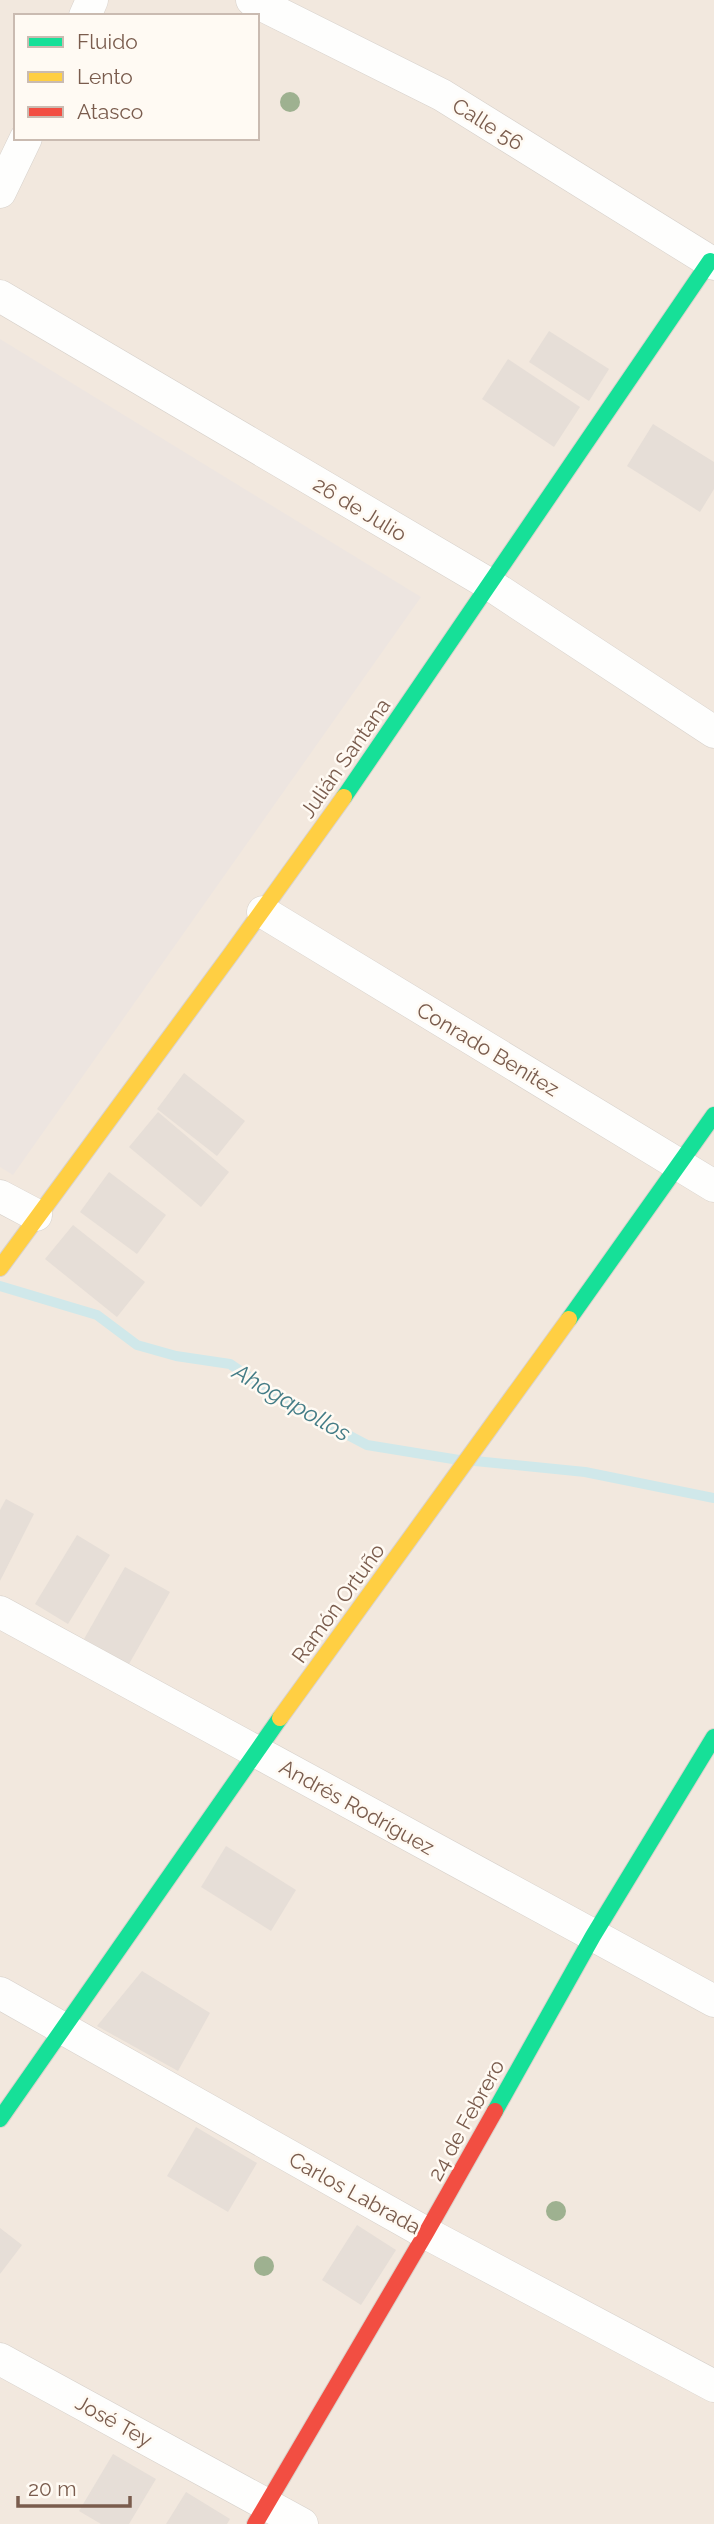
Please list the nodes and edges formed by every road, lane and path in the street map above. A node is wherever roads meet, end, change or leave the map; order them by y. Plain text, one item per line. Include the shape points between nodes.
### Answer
1 (252, 0) edge
2 (25, 140) edge
3 (0, 192) edge
4 (712, 263) edge
5 (0, 296) edge
6 (489, 584) junction
7 (714, 732) edge
8 (263, 912) junction
9 (714, 1115) edge
10 (678, 1165) junction
11 (714, 1186) edge
12 (0, 1196) edge
13 (36, 1215) junction
14 (1, 1267) edge
15 (0, 1612) edge
16 (714, 1737) edge
17 (255, 1752) junction
18 (593, 1936) junction
19 (0, 1993) edge
20 (714, 2001) edge
21 (63, 2029) junction
22 (0, 2119) edge
23 (426, 2233) junction
24 (0, 2359) edge
25 (714, 2386) edge
26 (261, 2514) edge
27 (302, 2524) edge

1 - 4 street, Calle 56 via 442,95
2 - 3 street
4 - 6 street, Julián Santana
5 - 6 street, 26 de Julio
6 - 7 street, 26 de Julio
6 - 8 street, Julián Santana
8 - 10 street, Conrado Benítez
8 - 13 street, Julián Santana
9 - 10 street, Ramón Ortuño
10 - 11 street, Conrado Benítez
10 - 17 street, Ramón Ortuño
12 - 13 street
13 - 14 street, Julián Santana
15 - 17 street, Andrés Rodríguez
16 - 18 street, 24 de Febrero
17 - 18 street, Andrés Rodríguez
17 - 21 street, Ramón Ortuño
18 - 20 street, Andrés Rodríguez
18 - 23 street, 24 de Febrero
19 - 21 street, Carlos Labrada
21 - 22 street, Ramón Ortuño
21 - 23 street, Carlos Labrada
23 - 25 street, Carlos Labrada
23 - 26 street, 24 de Febrero
24 - 26 street, José Tey
26 - 27 street, José Tey

